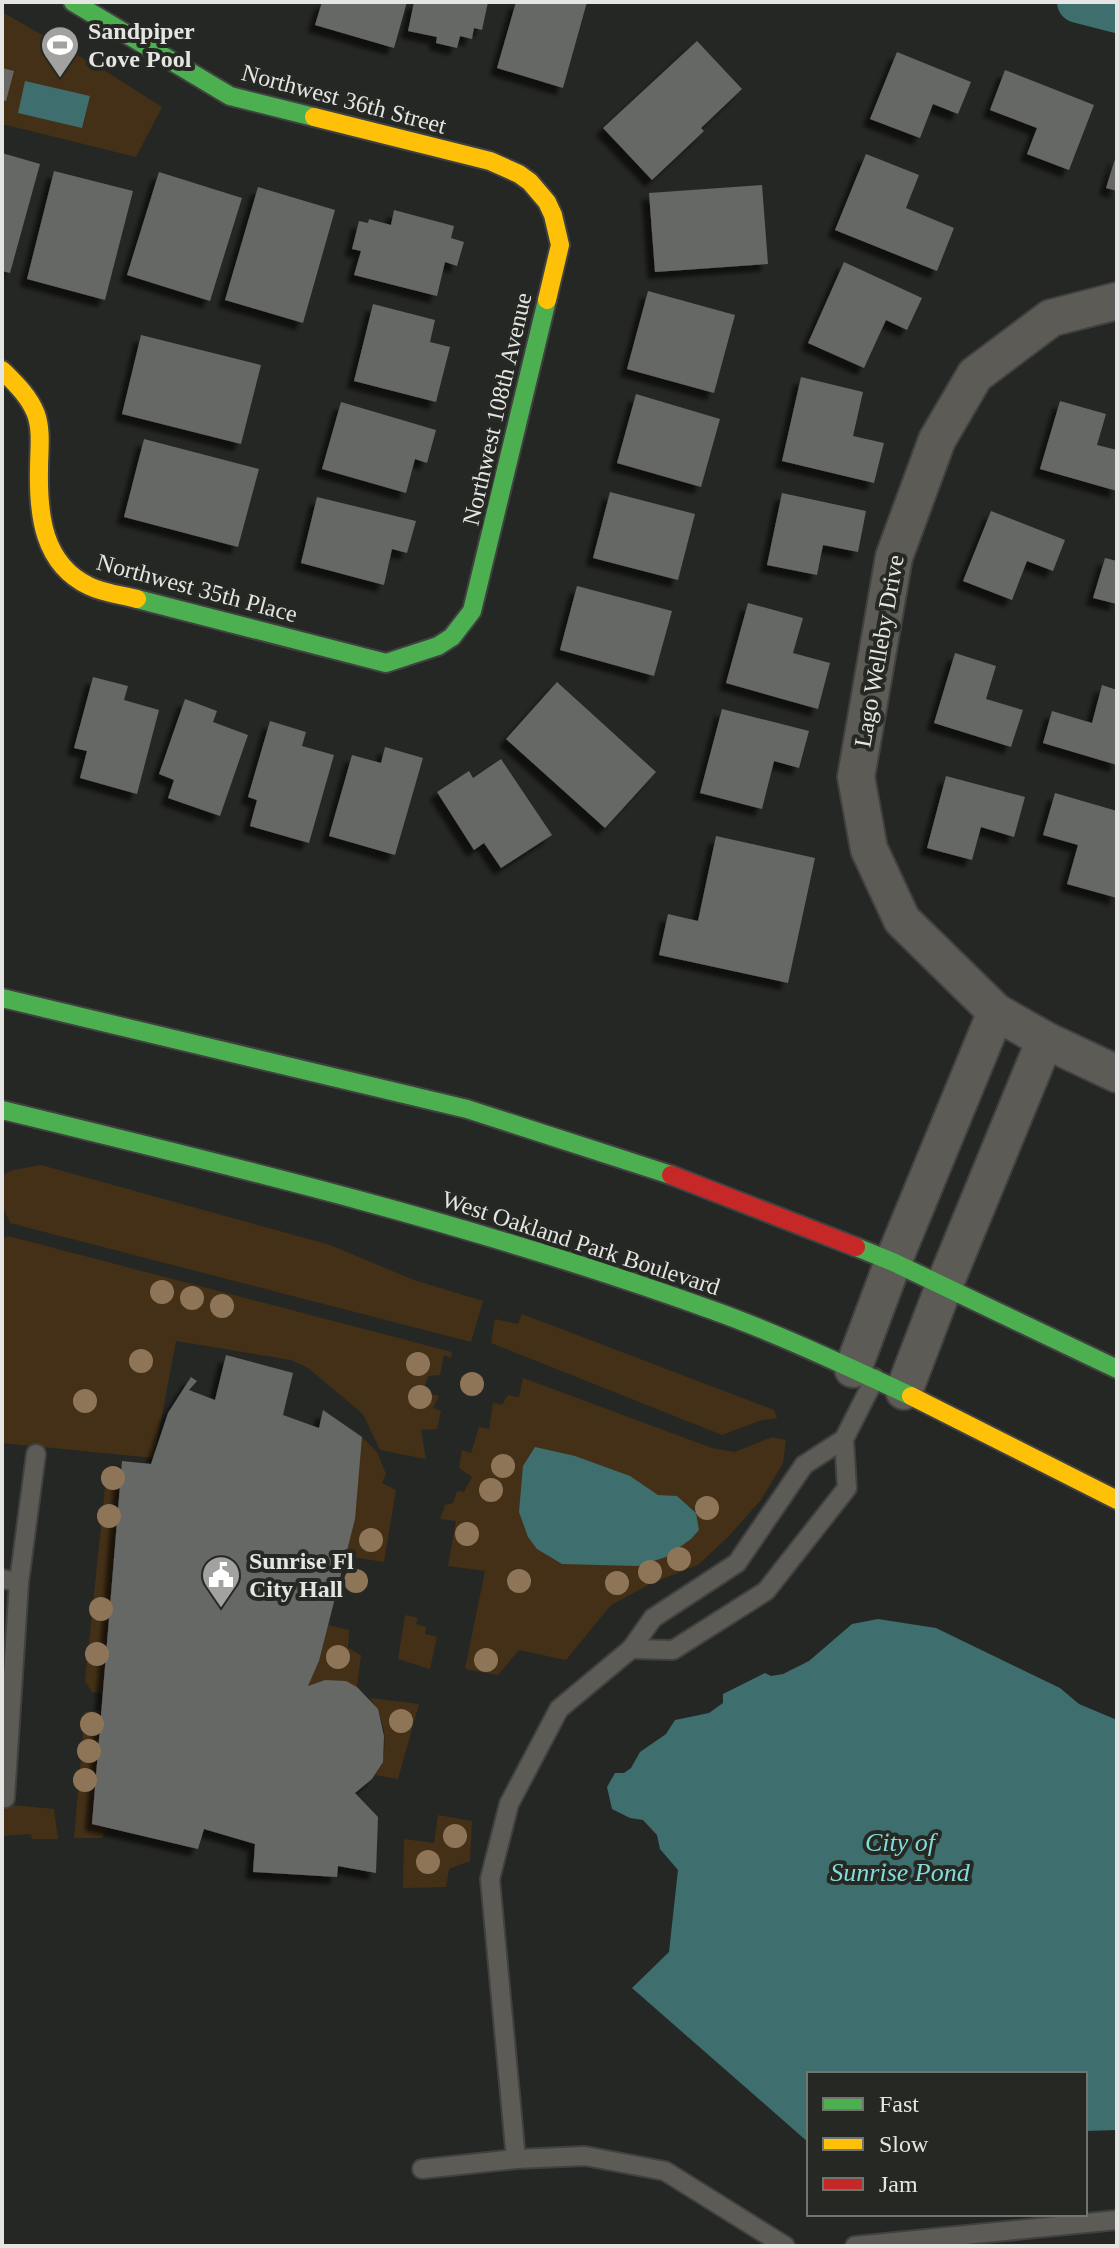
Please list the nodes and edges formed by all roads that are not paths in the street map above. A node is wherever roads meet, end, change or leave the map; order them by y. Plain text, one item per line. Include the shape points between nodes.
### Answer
1 (73, 2) edge
2 (527, 178) joint
3 (1117, 301) edge
4 (2, 370) edge
5 (438, 646) joint
6 (2, 998) edge
7 (996, 1012) junction
8 (1045, 1040) junction
9 (1117, 1074) edge
10 (2, 1110) edge
11 (893, 1262) junction
12 (944, 1286) junction
13 (1117, 1369) edge
14 (878, 1379) junction
15 (844, 1439) junction
16 (36, 1454) dead end
17 (1117, 1500) edge
18 (11, 1581) edge
19 (631, 1649) junction
20 (5, 1798) dead end
21 (516, 2159) junction
22 (422, 2169) dead end
23 (1117, 2220) edge
24 (785, 2246) edge
25 (855, 2246) edge

1 - 2 main road, Northwest 36th Street via 230,96 490,161
2 - 5 main road, Northwest 108th Avenue via 553,214 560,245 472,611
3 - 7 street, Lago Welleby Drive via 1051,318 975,375 937,440 894,557 856,777 869,849 902,920
4 - 5 main road, Northwest 35th Place via 24,393 37,419 38,509 45,539 57,561 80,582 386,663
6 - 11 main road via 467,1109 667,1173
7 - 8 street, Lago Welleby Drive
7 - 11 street
8 - 9 street, Lago Welleby Drive
8 - 12 street
10 - 14 main road, West Oakland Park Boulevard via 377,1202 531,1247 704,1307
11 - 12 main road
11 - 14 street
12 - 13 main road
12 - 14 street
14 - 15 lane
14 - 17 main road, West Oakland Park Boulevard
15 - 19 lane via 804,1465 737,1563 653,1618
15 - 19 lane via 847,1488 766,1591 673,1650
16 - 18 lane
18 - 20 lane
19 - 21 lane via 559,1709 509,1804 490,1879
21 - 22 lane
21 - 24 lane via 585,2156 665,2171
23 - 25 lane

